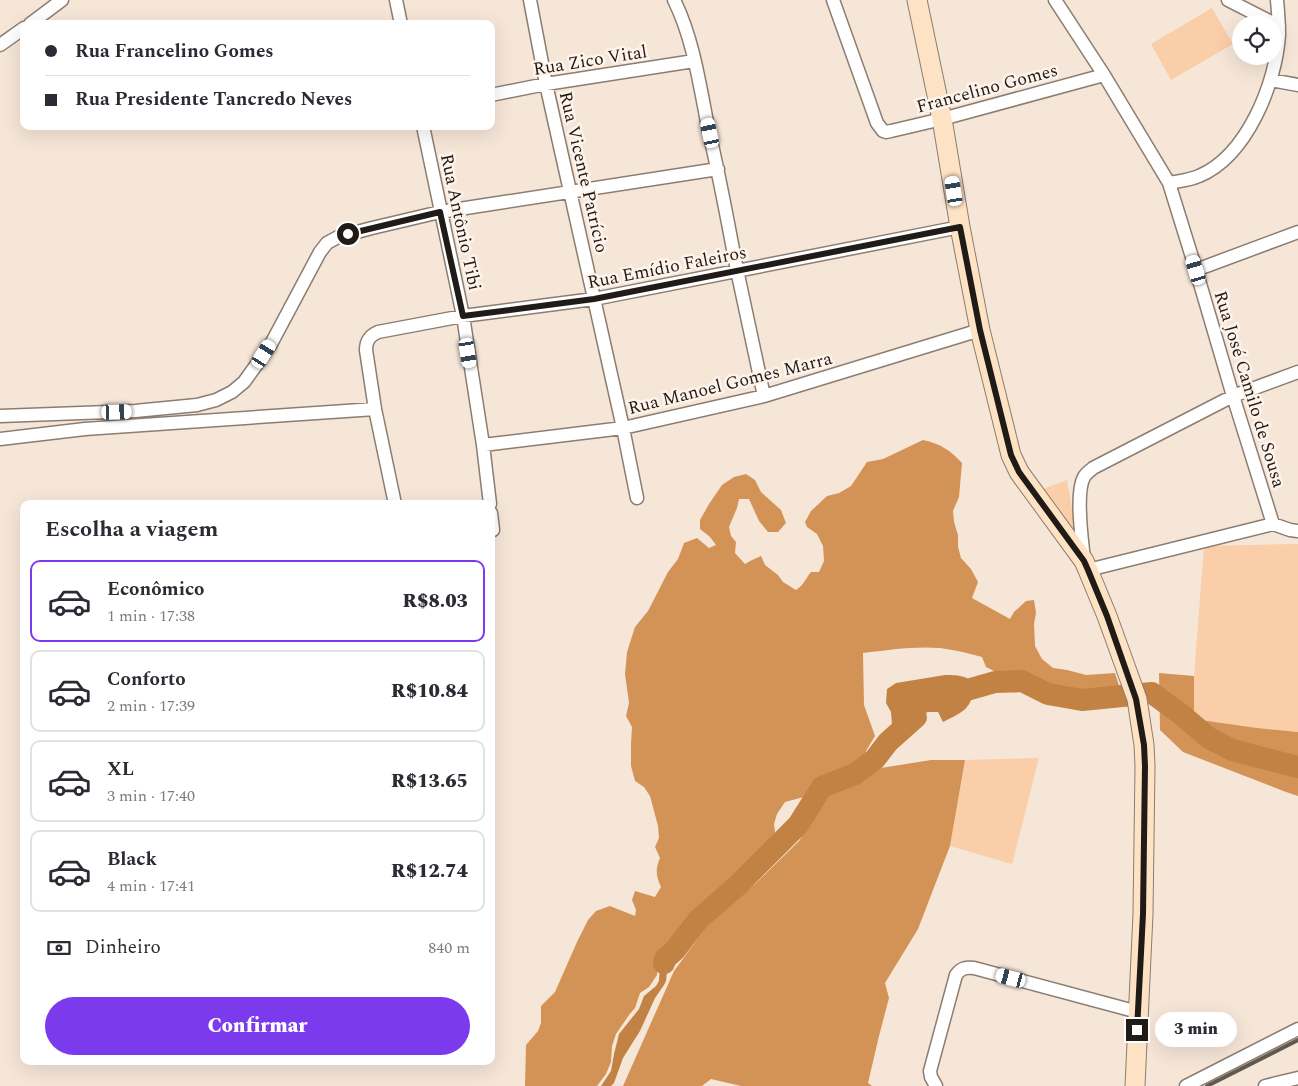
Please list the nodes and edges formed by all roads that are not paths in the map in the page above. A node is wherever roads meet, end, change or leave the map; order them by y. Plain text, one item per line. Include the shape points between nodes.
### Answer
1 (62, 0) edge
2 (396, 0) edge
3 (530, 0) edge
4 (674, 0) edge
5 (833, 0) edge
6 (917, 0) edge
7 (1055, 0) edge
8 (1228, 0) edge
9 (1277, 0) edge
10 (1257, 15) edge
11 (1278, 15) edge
12 (35, 20) edge
13 (400, 20) edge
14 (20, 31) edge
15 (0, 46) edge
16 (694, 61) junction
17 (1274, 65) edge
18 (1104, 76) junction
19 (1271, 80) junction
20 (546, 84) junction
21 (1298, 85) edge
22 (495, 94) edge
23 (942, 119) junction
24 (424, 130) edge
25 (718, 169) junction
26 (1170, 183) junction
27 (571, 192) junction
28 (440, 212) junction
29 (960, 227) junction
30 (1298, 232) edge
31 (1196, 270) junction
32 (738, 272) junction
33 (594, 299) junction
34 (463, 316) junction
35 (980, 330) junction
36 (1298, 372) edge
37 (764, 396) junction
38 (1233, 396) junction
39 (375, 409) junction
40 (0, 416) edge
41 (623, 428) junction
42 (0, 439) edge
43 (482, 445) junction
44 (637, 498) dead end
45 (394, 500) edge
46 (489, 500) edge
47 (1273, 524) junction
48 (1298, 531) edge
49 (1086, 566) junction
50 (1138, 1012) junction
51 (1298, 1029) edge
52 (1298, 1078) edge
53 (936, 1086) edge
54 (1135, 1086) edge
55 (1186, 1086) edge
56 (1265, 1086) edge

1 - 12 street
2 - 13 street
3 - 20 street, Rua Vicente Patrício
4 - 16 street
5 - 23 street, Francelino Gomes via 882,131
6 - 23 main road
7 - 18 street, Rua José Camilo de Sousa
8 - 10 street
9 - 11 street
14 - 15 street
16 - 20 street, Rua Zico Vital
16 - 25 street
17 - 19 street
18 - 23 street, Francelino Gomes
18 - 26 street, Rua José Camilo de Sousa
19 - 21 street
19 - 26 street via 1246,134 1231,154 1199,176
20 - 22 street, Rua Zico Vital
20 - 27 street, Rua Vicente Patrício
23 - 29 main road
24 - 28 street, Rua Antônio Tibi
25 - 27 street
25 - 32 street
26 - 31 street, Rua José Camilo de Sousa
27 - 28 street
27 - 33 street, Rua Vicente Patrício
28 - 34 street, Rua Antônio Tibi
28 - 40 street via 338,237 327,243 270,344 248,376 232,392 216,400 135,411
29 - 32 street, Rua Emídio Faleiros
29 - 35 main road
30 - 31 street
31 - 38 street, Rua José Camilo de Sousa
32 - 33 street, Rua Emídio Faleiros
32 - 37 street
33 - 34 street, Rua Emídio Faleiros
33 - 41 street, Rua Vicente Patrício
34 - 39 street, Rua Emídio Faleiros via 378,332 369,338 366,345
34 - 43 street, Rua Antônio Tibi
35 - 37 street, Rua Manoel Gomes Marra
35 - 49 main road via 1011,455 1019,472
36 - 38 street
37 - 41 street, Rua Manoel Gomes Marra
38 - 47 street, Rua José Camilo de Sousa
38 - 49 street via 1085,475 1080,495
39 - 42 street via 77,430
39 - 45 street
41 - 43 street, Rua Manoel Gomes Marra
41 - 44 street, Rua Vicente Patrício
43 - 46 street, Rua Antônio Tibi
47 - 48 street
47 - 49 street
49 - 50 main road via 1126,669 1141,726 1145,766 1145,853
50 - 53 street via 974,968 960,970 930,1071
50 - 54 main road
51 - 55 street
52 - 56 street

